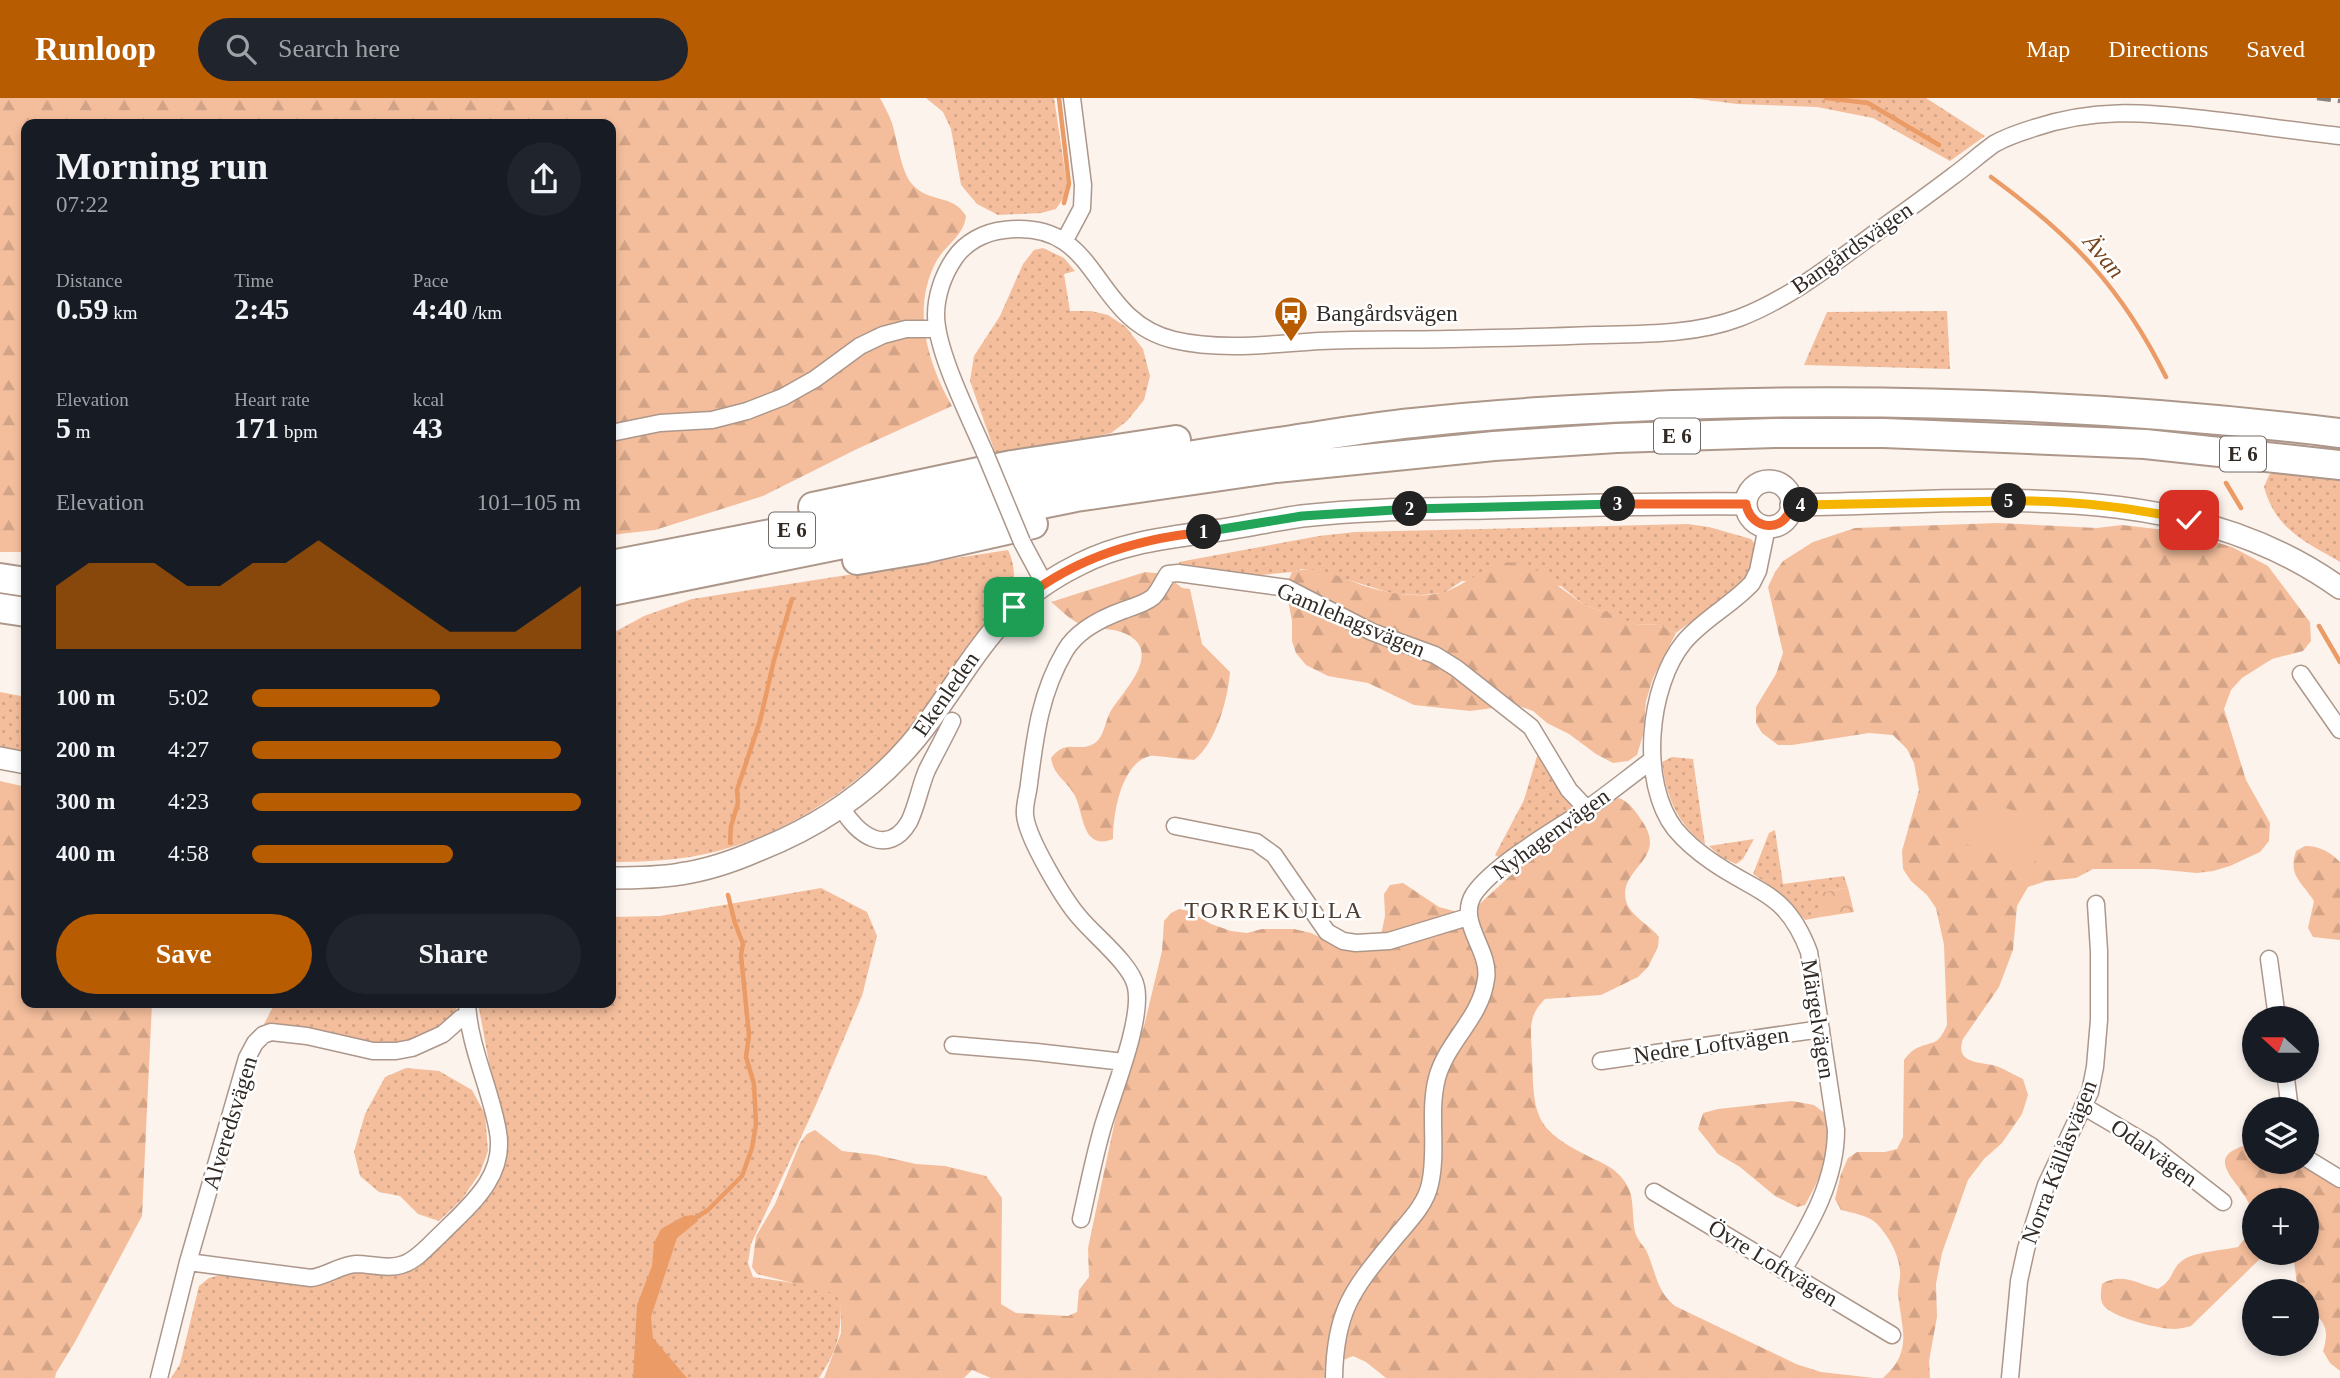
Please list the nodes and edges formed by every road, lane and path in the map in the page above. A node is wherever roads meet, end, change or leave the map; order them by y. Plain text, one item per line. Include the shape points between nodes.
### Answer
1 (1072, 98) edge
2 (2340, 136) edge
3 (1065, 240) junction
4 (937, 329) junction
5 (616, 432) edge
6 (2340, 433) edge
7 (2340, 465) edge
8 (1746, 504) junction
9 (1791, 505) junction
10 (1767, 527) junction
11 (616, 563) edge
12 (0, 578) edge
13 (21, 581) edge
14 (1044, 583) junction
15 (2340, 588) edge
16 (616, 591) edge
17 (0, 608) edge
18 (21, 611) edge
19 (2301, 674) dead end
20 (952, 721) dead end
21 (2340, 730) edge
22 (0, 758) edge
23 (1652, 760) junction
24 (21, 762) edge
25 (0, 769) edge
26 (21, 773) edge
27 (842, 808) junction
28 (1587, 809) junction
29 (1175, 826) dead end
30 (616, 878) edge
31 (2096, 904) dead end
32 (1468, 917) junction
33 (2269, 958) dead end
34 (2275, 1006) edge
35 (468, 1009) edge
36 (1821, 1029) junction
37 (953, 1045) dead end
38 (1601, 1061) dead end
39 (1124, 1062) junction
40 (2083, 1106) junction
41 (2319, 1166) edge
42 (2340, 1179) edge
43 (1654, 1192) dead end
44 (2223, 1202) dead end
45 (1081, 1219) dead end
46 (188, 1262) junction
47 (1783, 1270) junction
48 (1892, 1335) dead end
49 (159, 1378) edge
50 (1334, 1378) edge
51 (2010, 1378) edge

1 - 3 street via 1082,208
2 - 3 street, Bangårdsvägen via 2139,112 2060,120 1997,142 1833,264 1769,305 1707,327 1646,334 1244,345 1173,340 1136,324 1119,309
3 - 4 street via 1043,230 1009,229 992,232 962,248 943,280
4 - 5 street via 905,329 883,335 783,397 747,411
4 - 14 street, bridge via 1022,542
6 - 11 highway, E 6 via 2148,413 1885,402 1777,402 1489,415 1072,475
7 - 16 highway, E 6 via 2145,444 1897,433 1616,438 1494,446 1289,467 1076,497
8 - 9 street via 1751,491 1769,481 1788,491
8 - 10 street via 1755,522
8 - 14 street, Ekenleden via 1378,510 1302,516 1139,542
9 - 10 street via 1787,518
9 - 15 street via 2020,501 2132,508 2254,541
10 - 23 street, Märgelvägen via 1752,583 1684,642 1667,671 1655,714
12 - 13 highway
14 - 27 street, Ekenleden via 995,628 912,743
17 - 18 highway
19 - 21 street
20 - 27 street via 904,829 884,840 872,839 853,825
22 - 24 street
23 - 28 street, Nyhagenvägen
23 - 36 street, Märgelvägen via 1659,794 1679,833 1713,862 1763,890 1793,918 1809,952
25 - 26 street
27 - 30 street, Ekenleden via 788,838 712,868
28 - 32 street, Nyhagenvägen via 1484,883 1471,900
28 - 39 street, Gamlehagsvägen via 1569,790 1531,727 1435,655 1372,632 1287,588 1168,574 1153,597 1094,623 1064,652 1037,723 1025,806 1030,833 1067,900 1135,983 1136,1010
29 - 32 street via 1265,847 1327,932 1343,940 1389,941
31 - 40 street, Norra Källåsvägen via 2099,1020 2095,1067
32 - 50 street via 1487,967 1486,980 1475,1016 1437,1078 1430,1185 1417,1211 1346,1306 1335,1343
33 - 34 street
35 - 46 street, Alveredsvägen via 443,1034 396,1051 373,1051 283,1032 262,1035 247,1058
35 - 46 street, Alveredsvägen via 498,1132 499,1157 476,1199 424,1250 403,1265 345,1266 311,1278
36 - 38 street, Nedre Loftvägen
36 - 47 street, Märgelvägen via 1836,1147 1819,1205
37 - 39 street
39 - 45 street, Gamlehagsvägen
40 - 44 street, Odalvägen via 2151,1146
40 - 51 street, Norra Källåsvägen via 2046,1185 2026,1249
41 - 42 street
43 - 47 street, Övre Loftvägen
46 - 49 street, Alveredsvägen
47 - 48 street, Övre Loftvägen

